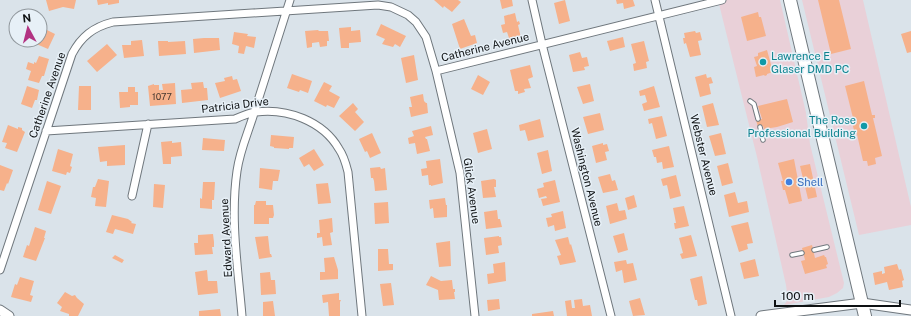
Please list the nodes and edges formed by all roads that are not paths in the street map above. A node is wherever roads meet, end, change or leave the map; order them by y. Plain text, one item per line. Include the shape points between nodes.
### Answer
1 (290, 0) edge
2 (532, 0) edge
3 (655, 0) edge
4 (722, 0) edge
5 (790, 0) edge
6 (286, 11) junction
7 (658, 16) junction
8 (542, 44) junction
9 (436, 71) junction
10 (750, 101) dead end
11 (255, 112) junction
12 (758, 119) dead end
13 (148, 124) junction
14 (760, 127) dead end
15 (46, 131) junction
16 (763, 140) dead end
17 (132, 196) dead end
18 (827, 247) dead end
19 (814, 250) dead end
20 (802, 253) dead end
21 (792, 255) dead end
22 (0, 270) edge
23 (862, 303) junction
24 (0, 310) edge
25 (911, 310) edge
26 (9, 316) edge
27 (242, 316) edge
28 (362, 316) edge
29 (475, 316) edge
30 (611, 316) edge
31 (731, 316) edge
32 (761, 316) edge
33 (865, 316) edge

1 - 6 street, Edward Avenue
2 - 8 street, Washington Avenue
3 - 7 street, Webster Avenue
4 - 7 street, Catherine Avenue
5 - 23 main road
6 - 9 street, Catherine Avenue via 378,5 401,11 422,30
6 - 11 street, Edward Avenue
6 - 15 street, Catherine Avenue via 113,22 93,29 81,40 72,54
7 - 8 street, Catherine Avenue
7 - 31 street, Webster Avenue
8 - 9 street, Catherine Avenue
8 - 30 street, Washington Avenue
9 - 29 street, Glick Avenue via 462,182
10 - 12 lane via 754,104
11 - 13 street, Patricia Drive via 235,119
11 - 27 street, Edward Avenue via 240,153 234,198
11 - 28 street, Patricia Drive via 280,111 314,124 332,139 344,156 348,172
13 - 15 street, Patricia Drive
13 - 17 street
14 - 16 lane
15 - 22 street, Catherine Avenue
18 - 19 lane
20 - 21 lane
23 - 25 street
23 - 32 street
23 - 33 main road
24 - 26 street

